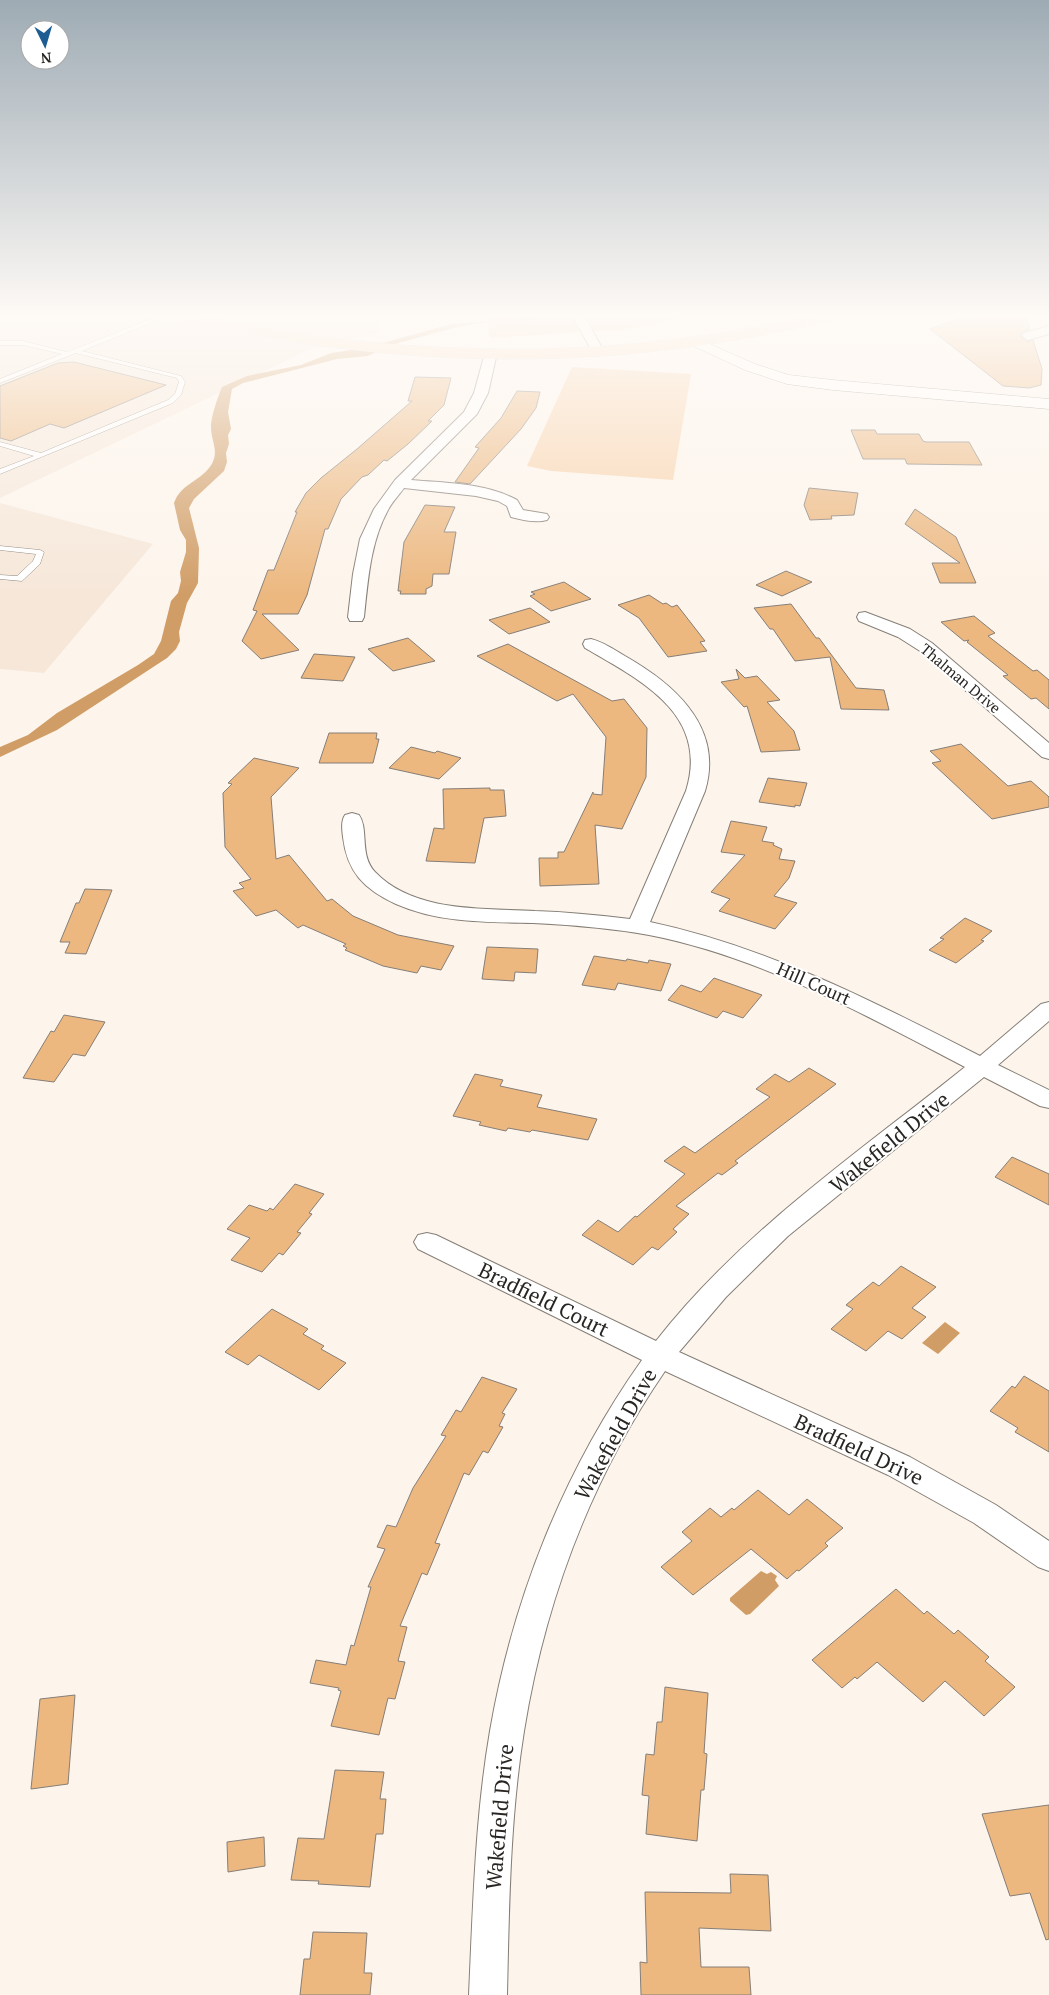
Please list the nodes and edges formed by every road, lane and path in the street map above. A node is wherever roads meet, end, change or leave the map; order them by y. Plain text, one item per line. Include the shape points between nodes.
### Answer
1 (155, 408) edge
2 (473, 408) edge
3 (0, 444) edge
4 (40, 455) junction
5 (0, 462) edge
6 (15, 466) junction
7 (0, 472) edge
8 (400, 483) junction
9 (542, 518) dead end
10 (1, 550) edge
11 (0, 577) edge
12 (356, 617) dead end
13 (865, 617) dead end
14 (592, 644) dead end
15 (1049, 753) edge
16 (352, 819) dead end
17 (636, 927) junction
18 (1049, 1008) edge
19 (981, 1067) junction
20 (1049, 1100) edge
21 (427, 1242) dead end
22 (660, 1356) junction
23 (1049, 1558) edge
24 (488, 1995) edge

1 - 4 lane
2 - 8 street
3 - 4 lane
4 - 6 lane
5 - 6 lane
6 - 7 lane
8 - 9 street via 493,496 511,502 516,514
8 - 12 street via 380,509 368,539
10 - 11 lane via 40,552 37,562 20,579
13 - 15 street, Thalman Drive via 904,633 926,647
14 - 17 street via 666,693 693,730 700,753 701,765 695,792
16 - 17 street, Hill Court via 353,848 360,866 380,885 408,901 465,915 553,918
17 - 19 street, Hill Court via 686,937 785,969 874,1010
18 - 19 street, Wakefield Drive
19 - 20 street, Hill Court
19 - 22 street, Wakefield Drive via 753,1252 704,1302
21 - 22 street, Bradfield Court
22 - 23 street, Bradfield Drive via 922,1478 985,1514
22 - 24 street, Wakefield Drive via 629,1401 576,1503 549,1568 531,1625 507,1730 495,1851

